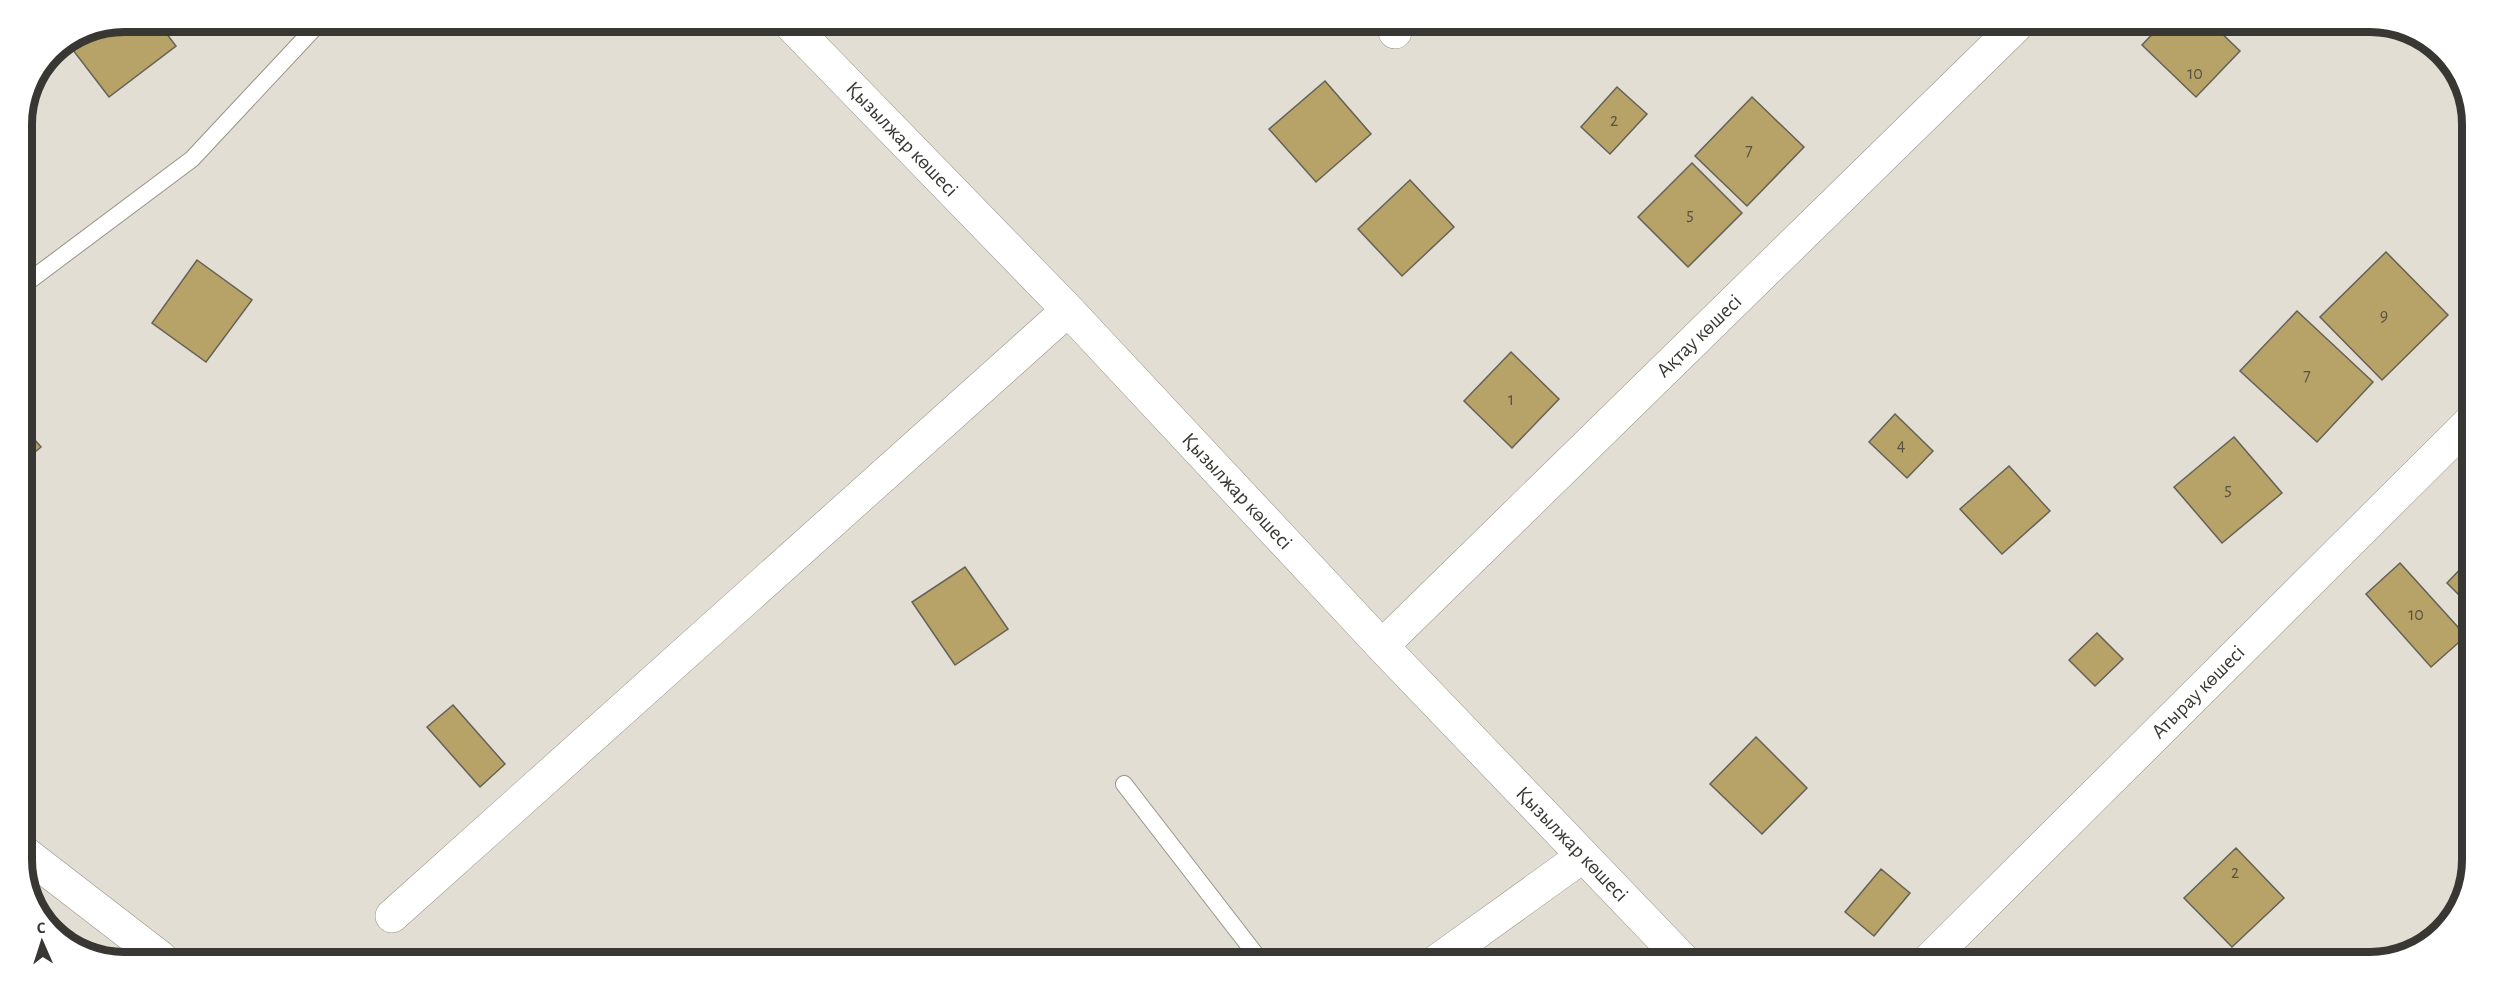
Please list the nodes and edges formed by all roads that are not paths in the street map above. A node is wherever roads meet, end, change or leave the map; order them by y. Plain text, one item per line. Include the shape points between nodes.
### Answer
1 (311, 32) edge
2 (798, 32) edge
3 (2010, 32) edge
4 (32, 279) edge
5 (1068, 310) junction
6 (2461, 431) edge
7 (1382, 646) junction
8 (1124, 784) dead end
9 (1583, 856) junction
10 (32, 858) edge
11 (392, 916) dead end
12 (153, 952) edge
13 (1254, 952) edge
14 (1450, 952) edge
15 (1675, 952) edge
16 (1937, 952) edge

1 - 4 lane via 192,159
2 - 5 street, Қызылжар көшесі
3 - 7 street, Ақтау көшесі
5 - 7 street, Қызылжар көшесі
5 - 11 street
6 - 16 street, Атырау көшесі
7 - 9 street, Қызылжар көшесі
8 - 13 lane
9 - 14 street
9 - 15 street, Қызылжар көшесі
10 - 12 street

